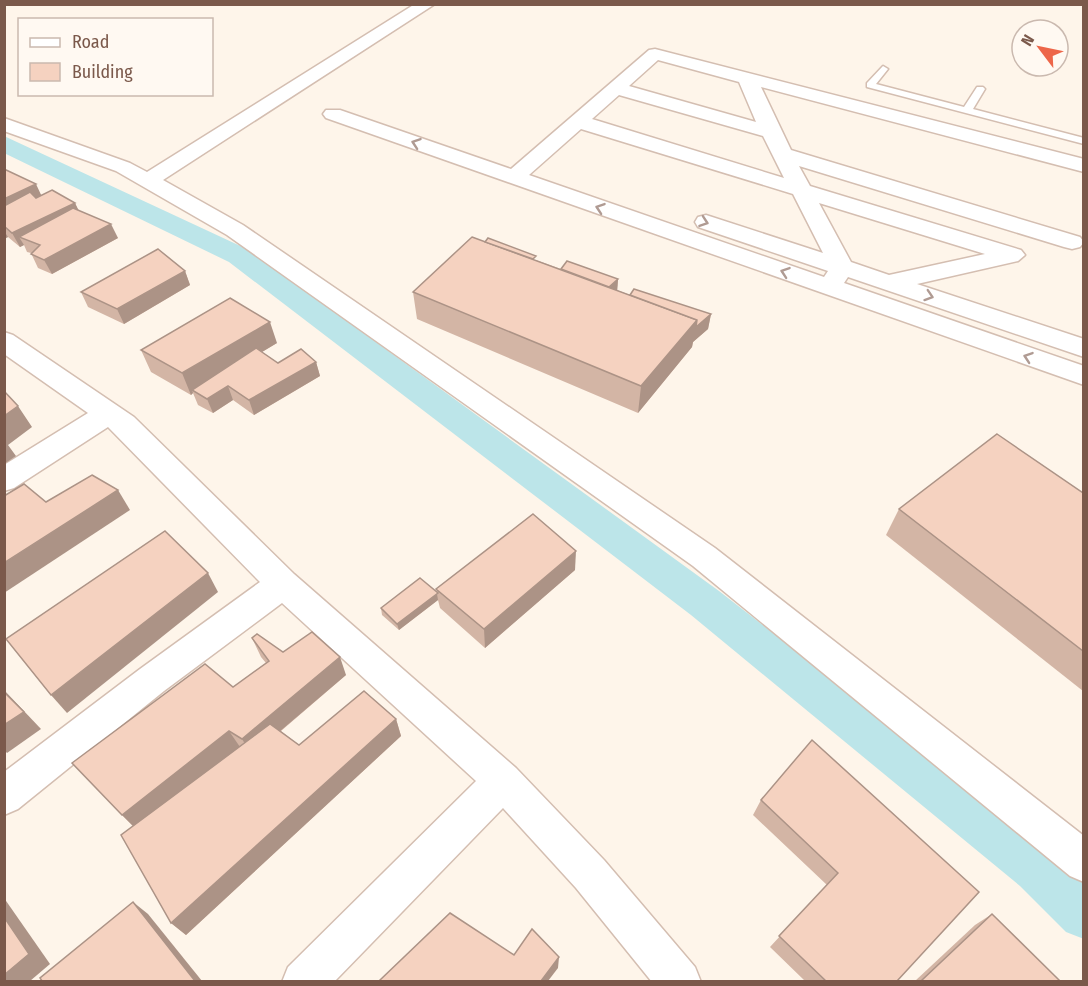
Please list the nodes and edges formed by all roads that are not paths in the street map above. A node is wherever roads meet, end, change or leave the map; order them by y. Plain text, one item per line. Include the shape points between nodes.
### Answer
1 (427, 4) edge
2 (883, 69) dead end
3 (747, 78) junction
4 (614, 88) junction
5 (980, 89) dead end
6 (967, 110) junction
7 (577, 121) junction
8 (4, 124) edge
9 (771, 132) junction
10 (1083, 141) edge
11 (782, 154) junction
12 (1083, 166) edge
13 (522, 170) junction
14 (147, 181) junction
15 (801, 190) junction
16 (1078, 241) edge
17 (1013, 255) junction
18 (836, 278) junction
19 (888, 283) junction
20 (875, 303) junction
21 (4, 341) edge
22 (1083, 348) edge
23 (1083, 376) edge
24 (109, 414) junction
25 (4, 480) edge
26 (283, 584) junction
27 (503, 781) junction
28 (4, 796) edge
29 (1083, 862) edge
30 (303, 981) edge
31 (680, 981) edge

1 - 14 street
2 - 6 lane via 870,85
3 - 4 street via 655,54
3 - 9 street
3 - 12 street
4 - 7 street
4 - 9 street
5 - 6 lane
6 - 10 lane
7 - 13 street
7 - 15 street
8 - 14 street via 123,167
9 - 11 street
11 - 15 street
11 - 16 street
13 -> 13 street via 333,114 351,102
13 - 18 street
14 - 29 street via 235,230 704,557
15 - 17 street
15 - 18 street
16 - 17 street
17 - 19 street
18 - 19 street
18 - 20 street
19 - 20 street
19 -> 22 street
23 -> 20 street
21 - 24 street
24 - 25 street
24 - 26 street via 124,424
26 - 27 street
26 - 28 street
27 - 30 street
27 - 31 street via 590,874

